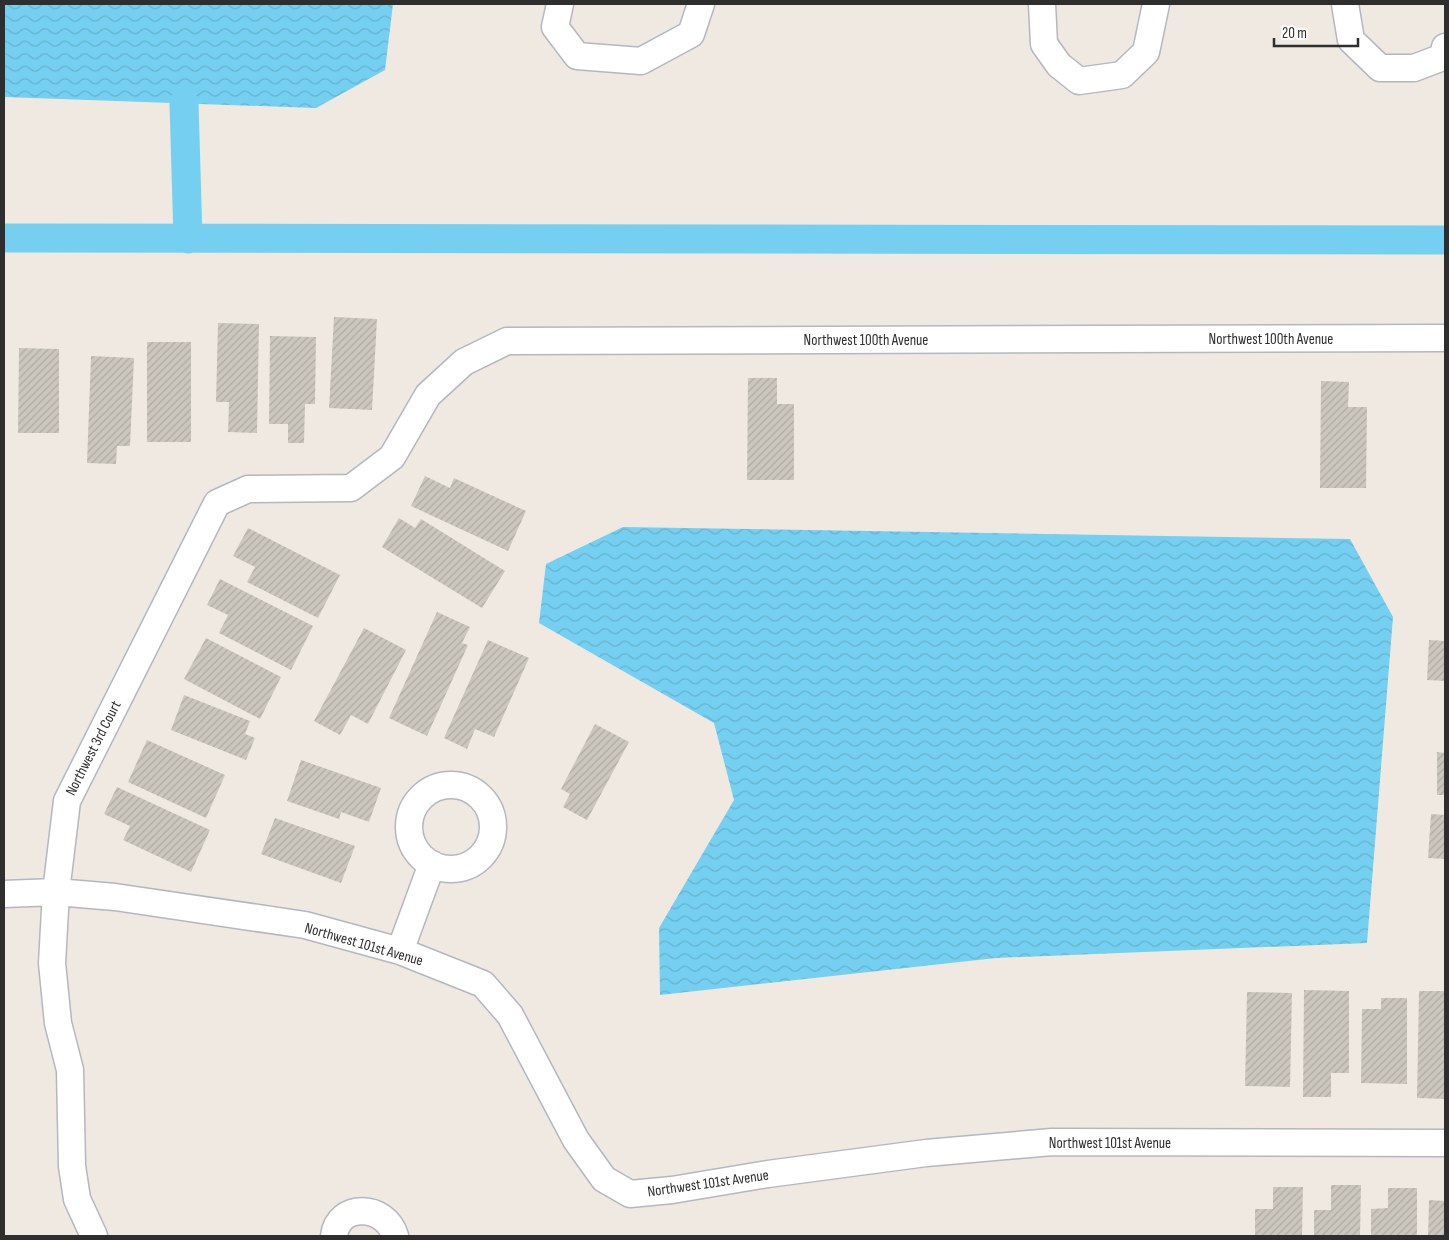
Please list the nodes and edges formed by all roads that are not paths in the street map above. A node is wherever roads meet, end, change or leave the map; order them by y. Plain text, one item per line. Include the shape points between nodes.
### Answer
1 (560, 4) edge
2 (701, 4) edge
3 (1042, 4) edge
4 (1156, 4) edge
5 (1345, 4) edge
6 (1445, 47) edge
7 (1445, 338) edge
8 (351, 488) joint
9 (432, 864) dead end
10 (56, 892) junction
11 (4, 894) edge
12 (400, 951) junction
13 (1445, 1143) edge
14 (94, 1236) edge
15 (334, 1236) edge
16 (395, 1236) edge

1 - 2 street via 555,27 577,56 641,61 691,34
3 - 4 street via 1044,44 1058,65 1079,81 1122,75 1146,52
5 - 6 street via 1351,40 1380,68 1414,68 1442,57
7 - 8 street, Northwest 100th Avenue via 507,341 464,362 435,389 392,457
8 - 10 street, Northwest 3rd Court via 248,489 217,503 66,801
9 - 12 street
10 - 11 street, Northwest 101st Avenue
10 - 12 street, Northwest 101st Avenue via 305,925
10 - 14 street, Northwest 3rd Court via 52,964 58,1024 70,1070 72,1166 77,1199
12 - 13 street, Northwest 101st Avenue via 483,984 510,1015 576,1140 604,1179 630,1194 926,1152 1052,1142
15 - 16 street via 339,1223 346,1217 365,1211 383,1217

